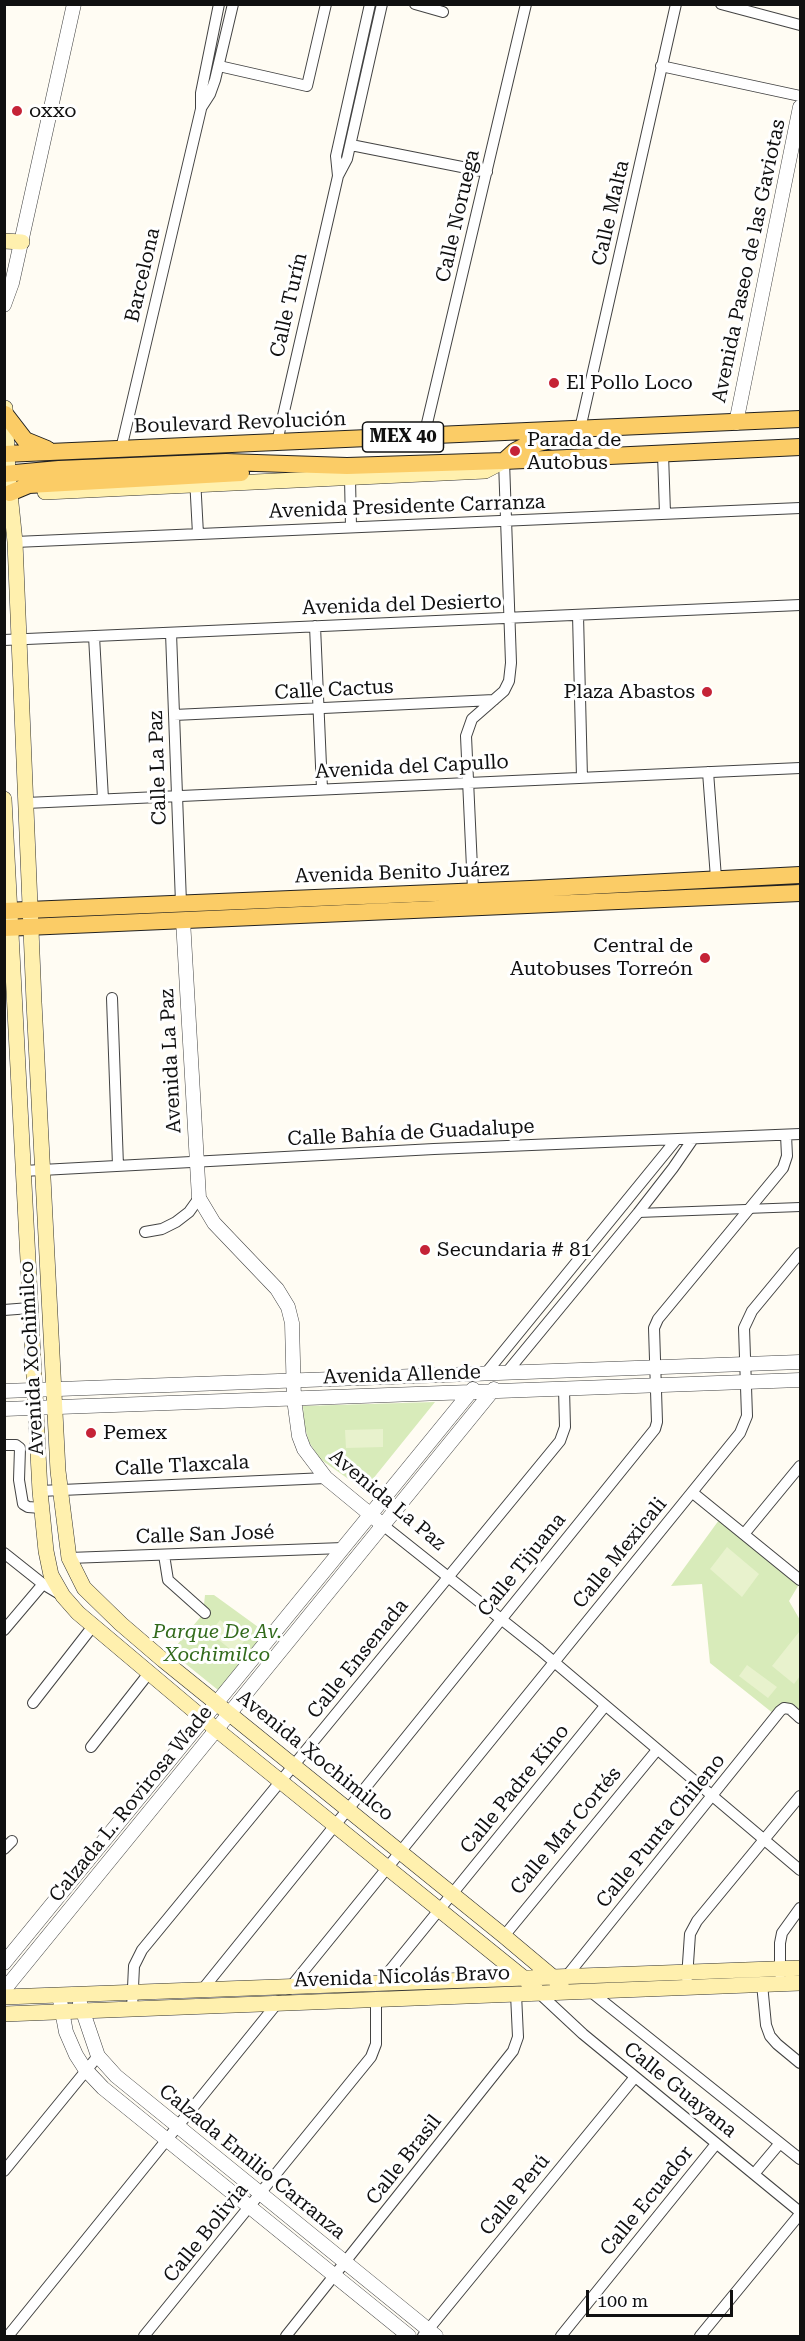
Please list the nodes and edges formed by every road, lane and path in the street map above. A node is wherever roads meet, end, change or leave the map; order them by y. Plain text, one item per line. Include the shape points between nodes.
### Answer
1 (74, 4) edge
2 (219, 4) edge
3 (233, 4) edge
4 (326, 4) edge
5 (415, 4) edge
6 (526, 4) edge
7 (676, 4) edge
8 (721, 4) edge
9 (368, 5) edge
10 (382, 6) edge
11 (443, 12) dead end
12 (801, 25) edge
13 (219, 66) junction
14 (661, 66) junction
15 (801, 96) edge
16 (801, 107) edge
17 (201, 109) junction
18 (351, 145) junction
19 (487, 172) junction
20 (338, 176) junction
21 (4, 241) edge
22 (22, 242) junction
23 (4, 305) edge
24 (5, 416) edge
25 (801, 419) edge
26 (736, 423) junction
27 (580, 429) junction
28 (424, 436) junction
29 (363, 438) junction
30 (277, 442) junction
31 (801, 447) edge
32 (121, 449) junction
33 (56, 452) junction
34 (6, 454) edge
35 (663, 454) junction
36 (504, 461) junction
37 (286, 463) junction
38 (6, 474) edge
39 (350, 478) junction
40 (195, 480) junction
41 (6, 495) edge
42 (801, 508) edge
43 (665, 513) junction
44 (506, 520) junction
45 (351, 527) junction
46 (198, 534) junction
47 (15, 542) junction
48 (801, 605) edge
49 (578, 615) junction
50 (510, 618) junction
51 (315, 626) junction
52 (171, 633) junction
53 (94, 636) junction
54 (12, 640) edge
55 (495, 700) junction
56 (318, 708) junction
57 (174, 715) junction
58 (801, 768) edge
59 (708, 772) junction
60 (582, 778) junction
61 (468, 783) junction
62 (322, 789) junction
63 (177, 796) junction
64 (4, 798) edge
65 (104, 799) junction
66 (26, 803) junction
67 (5, 819) edge
68 (801, 875) edge
69 (716, 878) junction
70 (473, 890) junction
71 (801, 893) edge
72 (726, 896) junction
73 (634, 900) junction
74 (378, 903) junction
75 (182, 911) junction
76 (31, 918) junction
77 (7, 919) edge
78 (112, 998) dead end
79 (801, 1134) edge
80 (786, 1135) junction
81 (693, 1139) junction
82 (676, 1140) junction
83 (196, 1162) junction
84 (118, 1166) junction
85 (44, 1170) junction
86 (23, 1171) junction
87 (199, 1198) junction
88 (801, 1208) edge
89 (751, 1209) junction
90 (638, 1213) junction
91 (146, 1232) dead end
92 (801, 1253) edge
93 (30, 1308) junction
94 (4, 1310) edge
95 (801, 1362) edge
96 (745, 1364) junction
97 (655, 1367) junction
98 (507, 1372) junction
99 (486, 1373) junction
100 (293, 1380) junction
101 (801, 1380) edge
102 (745, 1382) junction
103 (656, 1386) junction
104 (54, 1389) junction
105 (564, 1389) junction
106 (34, 1390) junction
107 (4, 1391) edge
108 (491, 1392) junction
109 (470, 1393) junction
110 (294, 1399) junction
111 (55, 1407) junction
112 (35, 1408) junction
113 (4, 1409) edge
114 (4, 1445) edge
115 (801, 1466) edge
116 (326, 1478) junction
117 (59, 1490) junction
118 (40, 1491) junction
119 (693, 1493) junction
120 (41, 1508) junction
121 (371, 1515) junction
122 (384, 1526) junction
123 (744, 1534) junction
124 (343, 1548) junction
125 (4, 1553) edge
126 (164, 1555) junction
127 (69, 1558) junction
128 (448, 1576) junction
129 (801, 1580) edge
130 (42, 1584) junction
131 (63, 1596) junction
132 (205, 1612) dead end
133 (501, 1619) junction
134 (93, 1626) junction
135 (4, 1630) edge
136 (555, 1663) junction
137 (149, 1673) junction
138 (33, 1703) dead end
139 (218, 1704) junction
140 (605, 1706) junction
141 (230, 1714) junction
142 (801, 1718) edge
143 (204, 1719) junction
144 (217, 1730) junction
145 (91, 1748) dead end
146 (657, 1750) junction
147 (294, 1766) junction
148 (281, 1782) junction
149 (713, 1796) junction
150 (801, 1796) edge
151 (347, 1809) junction
152 (334, 1825) junction
153 (764, 1839) junction
154 (401, 1852) junction
155 (387, 1868) junction
156 (801, 1870) edge
157 (453, 1895) junction
158 (801, 1908) edge
159 (440, 1911) junction
160 (504, 1936) junction
161 (7, 1955) edge
162 (801, 1968) edge
163 (21, 1969) junction
164 (780, 1976) junction
165 (525, 1979) junction
166 (687, 1980) junction
167 (562, 1982) junction
168 (801, 1983) edge
169 (762, 1984) junction
170 (290, 1988) junction
171 (4, 1990) edge
172 (202, 1990) junction
173 (590, 1991) junction
174 (132, 1992) junction
175 (377, 1992) junction
176 (539, 1993) junction
177 (78, 1994) junction
178 (516, 1994) junction
179 (59, 1995) junction
180 (4, 1997) edge
181 (277, 2003) junction
182 (132, 2009) junction
183 (82, 2011) junction
184 (61, 2012) junction
185 (4, 2014) edge
186 (98, 2056) junction
187 (801, 2063) edge
188 (85, 2069) junction
189 (635, 2077) junction
190 (179, 2126) junction
191 (166, 2141) junction
192 (780, 2142) junction
193 (717, 2144) junction
194 (801, 2159) edge
195 (4, 2171) edge
196 (754, 2174) junction
197 (262, 2194) junction
198 (251, 2207) junction
199 (801, 2213) edge
200 (346, 2263) junction
201 (335, 2276) junction
202 (429, 2334) edge
203 (8, 2337) edge
204 (144, 2337) edge
205 (286, 2337) edge
206 (409, 2337) edge
207 (561, 2337) edge
208 (700, 2337) edge

1 - 22 street
2 - 17 street, Barcelona
3 - 13 street, Barcelona
4 - 13 street via 307,86
5 - 11 street
6 - 19 street, Calle Noruega
7 - 14 street, Calle Malta
8 - 12 street
9 - 10 street
9 - 20 street, Calle Turín via 336,156
10 - 18 street, Calle Turín
13 - 17 street, Barcelona
14 - 15 street
14 - 27 street, Calle Malta
16 - 26 street, Avenida Paseo de las Gaviotas
17 - 32 street, Barcelona
18 - 19 street
18 - 20 street, Calle Turín
19 - 28 street, Calle Noruega
20 - 30 street, Calle Turín
21 - 22 main road
22 - 23 street
24 - 33 main road via 25,440
24 - 34 main road, Avenida Xochimilco
25 - 26 main road, Boulevard Revolución / MEX 40
26 - 27 main road, Boulevard Revolución / MEX 40
26 - 35 main road via 730,435 721,441 679,446
27 - 28 main road, Boulevard Revolución / MEX 40
27 - 36 main road via 524,447
28 - 29 main road, Boulevard Revolución / MEX 40
29 - 30 main road, Boulevard Revolución / MEX 40
29 - 37 main road via 314,450
30 - 32 main road, Boulevard Revolución / MEX 40
31 - 35 main road, MEX 40
32 - 33 main road, Boulevard Revolución / MEX 40
33 - 34 main road, Boulevard Revolución / MEX 40
34 - 38 main road, Avenida Xochimilco
35 - 36 main road, MEX 40
35 - 43 street
36 - 37 main road, MEX 40 via 347,466
36 - 39 main road via 485,471
36 - 44 street
37 - 38 main road, MEX 40 via 183,464
37 - 40 main road via 255,472
38 - 41 main road, Avenida Xochimilco
39 - 40 main road
39 - 45 street
40 - 41 main road via 29,485
40 - 46 street
41 - 47 main road, Avenida Xochimilco
42 - 43 street, Avenida Presidente Carranza
43 - 44 street, Avenida Presidente Carranza
44 - 45 street, Avenida Presidente Carranza
44 - 50 street
45 - 46 street, Avenida Presidente Carranza
46 - 47 street, Avenida Presidente Carranza
47 - 54 main road, Avenida Xochimilco
48 - 49 street, Avenida del Desierto
49 - 50 street, Avenida del Desierto
49 - 60 street
50 - 51 street, Avenida del Desierto
50 - 55 street via 509,681
51 - 52 street, Avenida del Desierto
51 - 56 street
52 - 53 street, Avenida del Desierto
52 - 57 street, Calle La Paz
53 - 54 street, Avenida del Desierto
53 - 65 street
54 - 66 main road, Avenida Xochimilco
55 - 56 street, Calle Cactus
55 - 61 street via 468,726
56 - 57 street, Calle Cactus
56 - 62 street
57 - 63 street, Calle La Paz
58 - 59 street, Avenida del Capullo
59 - 60 street, Avenida del Capullo
59 - 69 street
60 - 61 street, Avenida del Capullo
61 - 62 street, Avenida del Capullo
61 - 70 street
62 - 63 street, Avenida del Capullo
63 - 65 street, Avenida del Capullo
63 - 75 street, Calle La Paz
64 - 67 main road, Avenida Xochimilco
65 - 66 street, Avenida del Capullo
66 - 76 main road, Avenida Xochimilco
67 - 77 main road, Avenida Xochimilco
68 - 69 main road, Avenida Benito Juárez
69 - 70 main road, Avenida Benito Juárez
69 - 72 main road
69 - 73 main road via 699,888 656,891
70 - 74 main road, Avenida Benito Juárez
71 - 72 main road, Avenida Benito Juárez
72 - 73 main road, Avenida Benito Juárez
73 - 74 main road, Avenida Benito Juárez
74 - 75 main road, Avenida Benito Juárez
75 - 76 main road, Avenida Benito Juárez
75 - 83 street, Avenida La Paz
76 - 77 main road, Avenida Benito Juárez
76 - 85 main road, Avenida Xochimilco
77 - 86 main road, Avenida Xochimilco
78 - 84 street
79 - 80 street, Calle Bahía de Guadalupe
80 - 81 street, Calle Bahía de Guadalupe
80 - 89 street, Calle Tijuana via 786,1163
81 - 82 street, Calle Bahía de Guadalupe
81 - 90 street, Calzada L. Rovirosa Wade
82 - 83 street, Calle Bahía de Guadalupe
82 - 99 street, Calzada L. Rovirosa Wade
83 - 84 street, Calle Bahía de Guadalupe
83 - 87 street, Avenida La Paz
84 - 85 street, Calle Bahía de Guadalupe
85 - 86 street, Calle Bahía de Guadalupe
85 - 104 main road, Avenida Xochimilco
86 - 93 main road, Avenida Xochimilco
87 - 91 street via 176,1222
87 - 100 street, Avenida La Paz via 214,1223 277,1289 288,1307
88 - 89 street
89 - 90 street
89 - 97 street, Calle Tijuana via 658,1319 654,1328
90 - 98 street, Calzada L. Rovirosa Wade
92 - 96 street, Calle Mexicali via 747,1319
93 - 94 street
93 - 106 main road, Avenida Xochimilco
95 - 96 street, Avenida Allende
96 - 97 street, Avenida Allende
96 - 102 street, Calle Mexicali
97 - 98 street, Avenida Allende
97 - 103 street, Calle Tijuana
98 - 99 street, Avenida Allende
98 - 108 street, Calzada L. Rovirosa Wade
99 - 100 street, Avenida Allende
99 - 109 street, Calzada L. Rovirosa Wade
100 - 104 street, Avenida Allende
100 - 110 street, Avenida La Paz
101 - 102 street, Avenida Allende
102 - 103 street, Avenida Allende
102 - 119 street, Calle Mexicali via 745,1425
103 - 105 street, Avenida Allende
103 - 133 street, Calle Tijuana via 655,1429
104 - 106 street, Avenida Allende
104 - 111 main road, Avenida Xochimilco
105 - 108 street, Avenida Allende
105 - 128 street, Calle Ensenada via 566,1427 560,1441
106 - 107 street, Avenida Allende
106 - 112 main road, Avenida Xochimilco
108 - 109 street, Avenida Allende
108 - 122 street, Calzada L. Rovirosa Wade
109 - 110 street, Avenida Allende
109 - 121 street, Calzada L. Rovirosa Wade
110 - 111 street, Avenida Allende
110 - 116 street, Avenida La Paz via 299,1437
111 - 112 street, Avenida Allende
111 - 117 main road, Avenida Xochimilco
112 - 113 street, Avenida Allende
112 - 118 main road, Avenida Xochimilco
114 - 120 street via 20,1448 23,1504
115 - 123 street
116 - 117 street, Calle Tlaxcala
116 - 121 street, Avenida La Paz
117 - 118 street, Calle Tlaxcala
117 - 127 main road, Avenida Xochimilco
118 - 120 main road, Avenida Xochimilco
119 - 123 street
119 - 136 street, Calle Mexicali
120 - 131 main road, Avenida Xochimilco via 47,1559
121 - 122 street, Avenida La Paz
121 - 124 street, Calzada L. Rovirosa Wade
122 - 128 street, Avenida La Paz
122 - 141 street, Calzada L. Rovirosa Wade
123 - 129 street
124 - 126 street, Calle San José
124 - 139 street, Calzada L. Rovirosa Wade
125 - 130 street
126 - 127 street, Calle San José
126 - 132 street via 168,1580
127 - 139 main road, Avenida Xochimilco via 84,1588 98,1603
128 - 133 street, Avenida La Paz
128 - 147 street, Calle Ensenada
130 - 131 street
130 - 135 street
131 - 134 main road, Avenida Xochimilco
133 - 136 street, Avenida La Paz
133 - 151 street, Calle Tijuana
134 - 137 main road, Avenida Xochimilco
134 - 138 street
136 - 140 street, Avenida La Paz
136 - 154 street, Calle Mexicali
137 - 143 main road, Avenida Xochimilco
137 - 145 street
139 - 141 main road, Avenida Xochimilco
139 - 143 street, Calzada L. Rovirosa Wade
140 - 146 street, Avenida La Paz
140 - 157 street, Calle Padre Kino
141 - 144 street, Calzada L. Rovirosa Wade
141 - 147 main road, Avenida Xochimilco
142 - 149 street, Calle Punta Chileno via 784,1708
143 - 144 main road, Avenida Xochimilco
143 - 161 street, Calzada L. Rovirosa Wade
144 - 148 main road, Avenida Xochimilco
144 - 163 street, Calzada L. Rovirosa Wade
146 - 149 street, Avenida La Paz
146 - 160 street, Calle Mar Cortés
147 - 148 street, Calle Ensenada
147 - 151 main road, Avenida Xochimilco
148 - 152 main road, Avenida Xochimilco
148 - 174 street, Calle Ensenada via 142,1950 134,1966
149 - 153 street, Avenida La Paz
149 - 167 street, Calle Punta Chileno
150 - 153 street
151 - 152 street, Calle Tijuana
151 - 154 main road, Avenida Xochimilco
152 - 155 main road, Avenida Xochimilco
152 - 172 street, Calle Tijuana
153 - 156 street, Avenida La Paz
153 - 166 street via 697,1921 690,1934
154 - 155 street, Calle Mexicali
154 - 157 main road, Avenida Xochimilco
155 - 159 main road, Avenida Xochimilco
155 - 170 street, Calle Mexicali
157 - 159 street
157 - 160 main road, Avenida Xochimilco
158 - 164 street via 782,1933
159 - 165 main road, Avenida Xochimilco
159 - 175 street
160 - 167 main road, Avenida Xochimilco
161 - 163 street
162 - 164 main road, Avenida Nicolás Bravo
163 - 171 street, Calzada L. Rovirosa Wade
164 - 166 main road, Avenida Nicolás Bravo
164 - 168 main road, Avenida Nicolás Bravo
164 - 169 main road, Avenida Nicolás Bravo
165 - 167 main road, Avenida Nicolás Bravo
165 - 175 main road, Avenida Nicolás Bravo
165 - 176 main road, Avenida Xochimilco
166 - 167 main road, Avenida Nicolás Bravo
166 - 169 main road, Avenida Nicolás Bravo
166 - 173 main road, Avenida Nicolás Bravo
167 - 173 main road, Avenida Nicolás Bravo
167 - 176 main road, Avenida Nicolás Bravo
169 - 187 street via 765,2025 770,2036
170 - 172 main road, Avenida Nicolás Bravo
170 - 175 main road, Avenida Nicolás Bravo
170 - 181 street, Calle Mexicali
172 - 174 main road, Avenida Nicolás Bravo
173 - 192 street, Calle Guayana
174 - 177 main road, Avenida Nicolás Bravo
174 - 182 street, Calle Ensenada
175 - 178 main road, Avenida Nicolás Bravo
175 - 181 main road, Avenida Nicolás Bravo
175 - 197 street, Calle Bolivia via 376,2044 371,2057
176 - 178 main road, Avenida Nicolás Bravo
176 - 189 street, Calle Guayana
177 - 179 main road, Avenida Nicolás Bravo
177 - 183 street, Calzada Emilio Carranza
178 - 200 street, Calle Brasil via 518,2037 513,2051
179 - 180 main road, Avenida Nicolás Bravo
179 - 184 street, Calzada Emilio Carranza
181 - 182 main road, Avenida Nicolás Bravo
181 - 190 street, Calle Mexicali
182 - 183 main road, Avenida Nicolás Bravo
183 - 184 main road, Avenida Nicolás Bravo
183 - 186 street, Calzada Emilio Carranza
184 - 185 main road, Avenida Nicolás Bravo
184 - 188 street, Calzada Emilio Carranza
186 - 188 street
186 - 190 street, Calzada Emilio Carranza via 139,2096
188 - 191 street, Calzada Emilio Carranza
188 - 195 street
189 - 193 street, Calle Guayana
189 - 202 street, Calle Perú
190 - 191 street, Calle Mexicali
190 - 197 street, Calzada Emilio Carranza
191 - 198 street, Calzada Emilio Carranza
191 - 203 street, Calle Mexicali
192 - 194 street, Calle Guayana
192 - 196 street
193 - 196 street, Calle Guayana
193 - 207 street, Calle Ecuador
196 - 199 street, Calle Guayana
197 - 198 street, Calle Bolivia
197 - 200 street, Calzada Emilio Carranza
198 - 201 street, Calzada Emilio Carranza
198 - 204 street, Calle Bolivia
199 - 208 street
200 - 201 street, Calle Brasil
200 - 202 street, Calzada Emilio Carranza
201 - 205 street, Calle Brasil
201 - 206 street, Calzada Emilio Carranza

